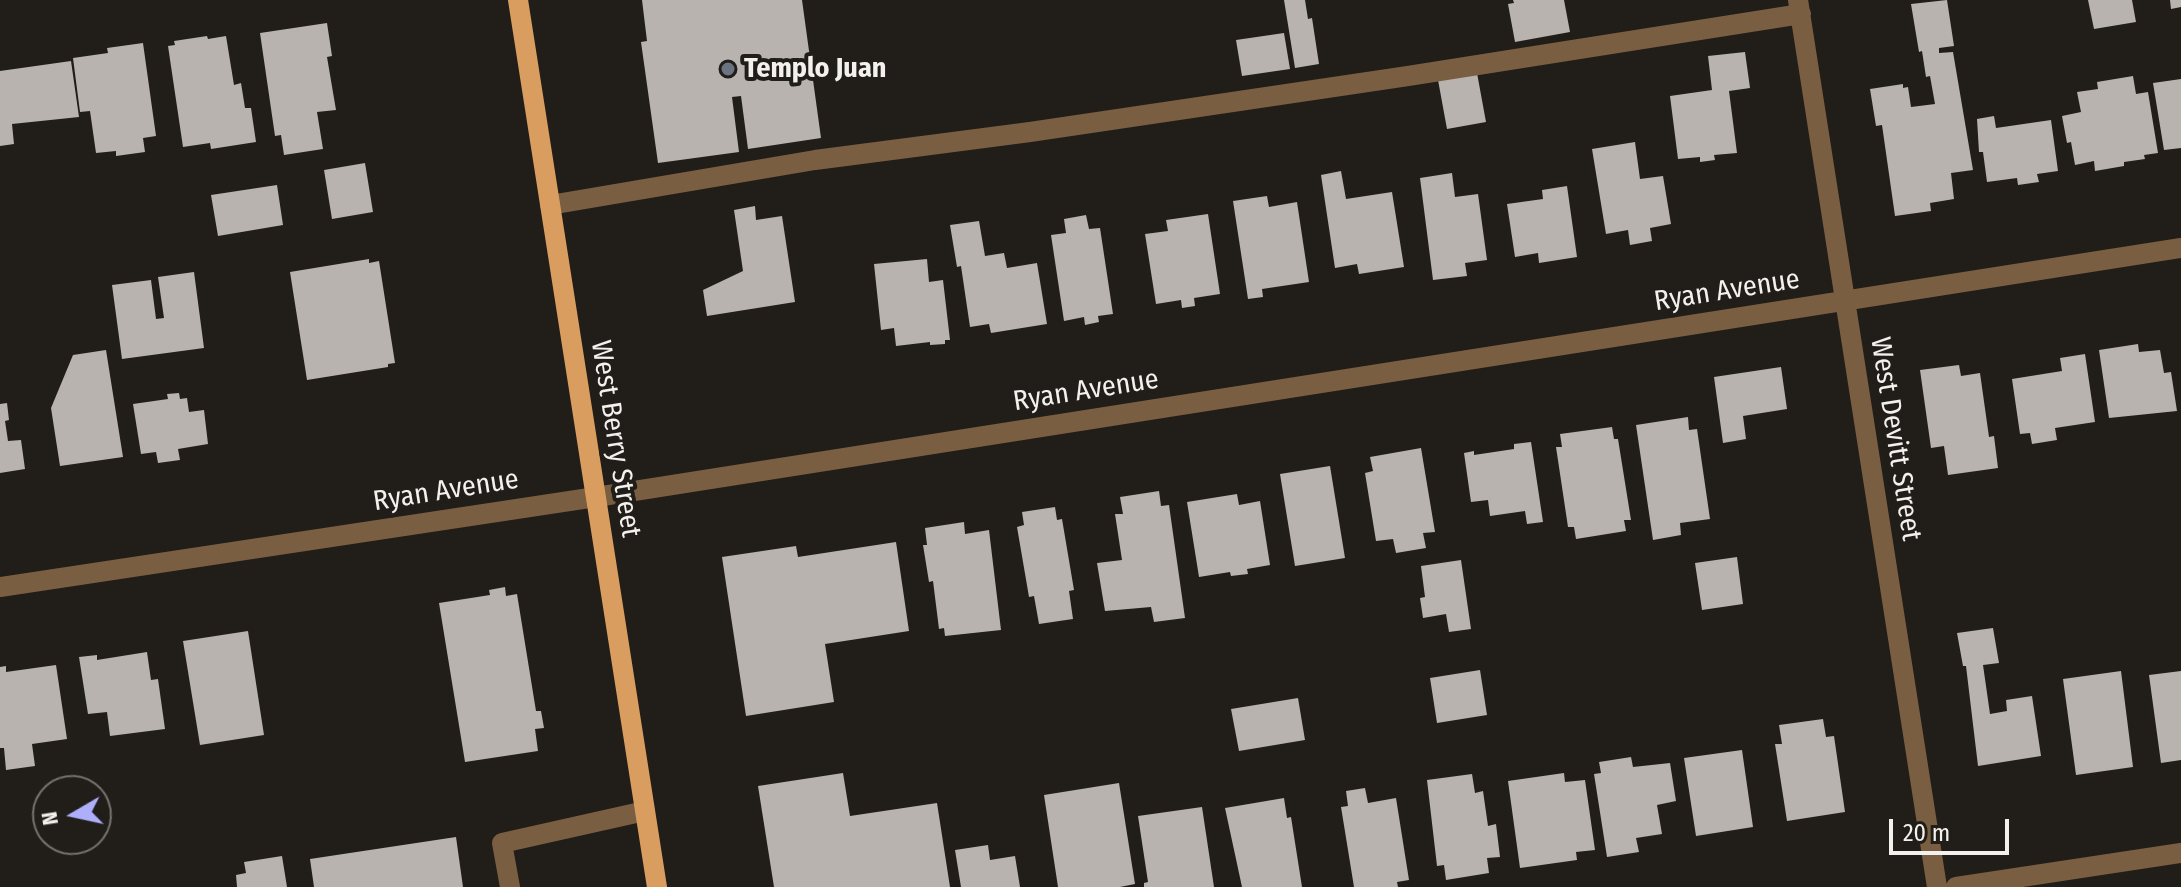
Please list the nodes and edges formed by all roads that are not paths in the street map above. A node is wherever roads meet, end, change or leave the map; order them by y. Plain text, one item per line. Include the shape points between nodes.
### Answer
1 (518, 0) edge
2 (1800, 7) edge
3 (550, 205) junction
4 (2181, 248) edge
5 (1845, 300) junction
6 (596, 497) junction
7 (0, 587) edge
8 (645, 811) junction
9 (2181, 853) edge
10 (510, 887) edge
11 (657, 887) edge
12 (1937, 887) edge
13 (1956, 887) edge

1 - 3 main road, West Berry Street
2 - 3 street via 1408,76 815,160
2 - 5 street, West Devitt Street
3 - 6 main road, West Berry Street
4 - 5 street, Ryan Avenue
5 - 6 street, Ryan Avenue
5 - 12 street, West Devitt Street
6 - 7 street, Ryan Avenue
6 - 8 main road, West Berry Street
8 - 10 street via 502,843
8 - 11 main road, West Berry Street
9 - 13 street

